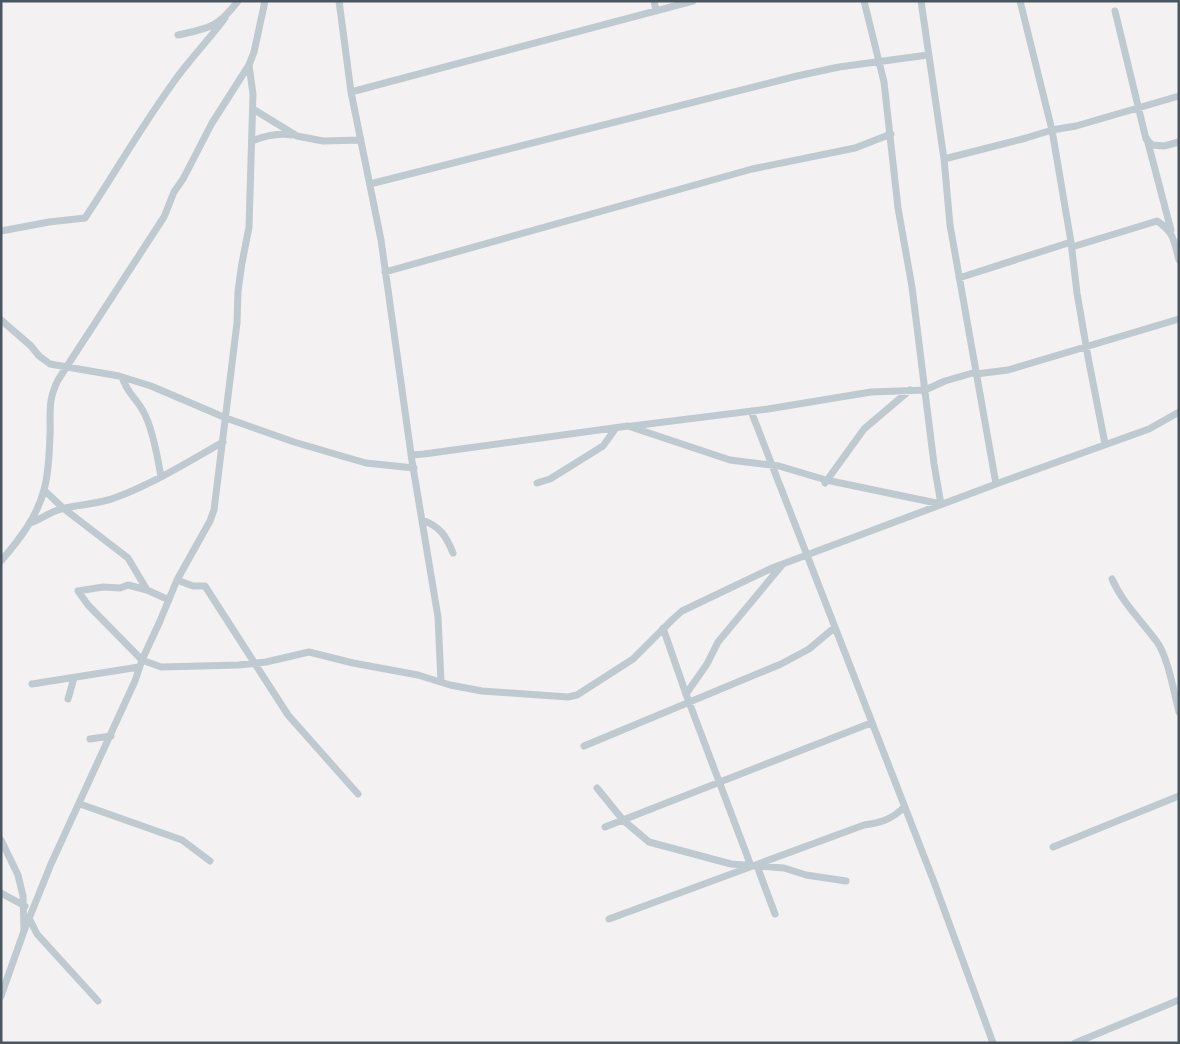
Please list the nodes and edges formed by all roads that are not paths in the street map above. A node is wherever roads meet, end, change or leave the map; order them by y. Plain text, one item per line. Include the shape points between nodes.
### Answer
1 (238, 1) edge
2 (265, 1) edge
3 (339, 1) edge
4 (654, 1) edge
5 (693, 1) edge
6 (864, 1) edge
7 (921, 1) edge
8 (1020, 1) edge
9 (656, 11) junction
10 (1115, 11) dead end
11 (225, 18) junction
12 (178, 35) dead end
13 (928, 55) junction
14 (879, 61) junction
15 (249, 65) junction
16 (351, 92) junction
17 (1178, 98) edge
18 (1138, 108) junction
19 (253, 110) junction
20 (1052, 130) junction
21 (891, 134) junction
22 (297, 136) junction
23 (1146, 139) junction
24 (361, 140) junction
25 (252, 141) junction
26 (1179, 142) edge
27 (944, 159) junction
28 (370, 184) junction
29 (1165, 208) junction
30 (1157, 221) junction
31 (1, 230) edge
32 (1172, 233) junction
33 (1072, 244) junction
34 (1177, 244) edge
35 (1179, 260) edge
36 (385, 272) junction
37 (960, 278) junction
38 (1179, 319) edge
39 (1, 320) edge
40 (1087, 345) junction
41 (65, 367) junction
42 (976, 373) junction
43 (122, 377) junction
44 (910, 390) junction
45 (925, 390) junction
46 (751, 411) junction
47 (1179, 412) edge
48 (226, 418) junction
49 (628, 426) junction
50 (616, 428) junction
51 (223, 442) junction
52 (1105, 444) junction
53 (411, 455) junction
54 (773, 464) junction
55 (414, 468) junction
56 (161, 476) junction
57 (825, 482) junction
58 (538, 484) dead end
59 (996, 484) junction
60 (44, 490) junction
61 (942, 504) junction
62 (63, 508) junction
63 (422, 520) junction
64 (30, 523) junction
65 (453, 553) dead end
66 (806, 556) junction
67 (1, 561) edge
68 (783, 564) junction
69 (1112, 579) dead end
70 (177, 580) junction
71 (147, 590) junction
72 (168, 600) junction
73 (663, 628) junction
74 (834, 628) junction
75 (255, 663) junction
76 (141, 664) junction
77 (74, 678) junction
78 (441, 682) junction
79 (32, 684) dead end
80 (686, 694) junction
81 (68, 699) dead end
82 (689, 702) junction
83 (1179, 712) edge
84 (871, 722) junction
85 (111, 736) junction
86 (90, 739) dead end
87 (584, 746) dead end
88 (720, 781) junction
89 (597, 788) dead end
90 (358, 794) dead end
91 (1179, 796) edge
92 (80, 804) junction
93 (904, 807) junction
94 (623, 820) junction
95 (605, 828) dead end
96 (1, 840) edge
97 (1053, 847) dead end
98 (210, 861) dead end
99 (754, 866) junction
100 (846, 881) dead end
101 (1, 892) edge
102 (23, 906) junction
103 (33, 910) junction
104 (774, 914) dead end
105 (609, 919) dead end
106 (30, 920) junction
107 (24, 931) junction
108 (1, 996) edge
109 (1179, 1000) edge
110 (98, 1001) dead end
111 (994, 1043) edge
112 (1075, 1043) edge

1 - 11 street
2 - 15 street
3 - 16 street
4 - 9 street
5 - 9 street
6 - 14 street
7 - 13 street
8 - 20 street
9 - 16 street
10 - 18 street
11 - 12 street via 208,29
11 - 31 street via 171,85 85,218
13 - 14 street
13 - 27 street
14 - 21 street
14 - 28 street via 797,76
15 - 19 street
15 - 41 street via 208,130 174,192 164,218
16 - 24 street
17 - 18 street
18 - 20 street
18 - 23 street
19 - 22 street
19 - 25 street
20 - 27 street
20 - 33 street
21 - 36 street via 855,148 752,169
21 - 45 street via 898,208
22 - 24 street via 323,141
22 - 25 street via 284,134
23 - 26 street via 1152,145
23 - 29 street
24 - 28 street
25 - 48 street via 249,227 239,282
27 - 37 street via 950,225
28 - 36 street
29 - 30 street
29 - 32 street
30 - 32 street
30 - 33 street
32 - 34 street
33 - 37 street
33 - 40 street
34 - 35 street
36 - 53 street
37 - 42 street
38 - 40 street
39 - 41 street via 39,356 50,364
40 - 42 street via 1008,370
40 - 52 street
41 - 43 street
41 - 60 street via 52,394
42 - 45 street
42 - 59 street
43 - 48 street
43 - 56 street via 125,388 144,412
44 - 45 street
44 - 46 street via 871,392
44 - 57 street via 864,429
45 - 61 street
46 - 49 street
46 - 54 street
47 - 52 street via 1149,429
48 - 51 street
48 - 55 street via 366,463
49 - 50 street
49 - 54 street via 730,460
50 - 53 street
50 - 58 street via 603,446
51 - 56 street
51 - 70 street via 214,510
52 - 59 street
53 - 55 street
54 - 57 street
54 - 66 street
55 - 63 street
56 - 62 street via 102,503
57 - 61 street
59 - 61 street
60 - 62 street
60 - 64 street
61 - 66 street
62 - 64 street
62 - 71 street via 128,558
63 - 65 street via 441,530
63 - 78 street via 438,617
64 - 67 street
66 - 68 street
66 - 74 street
68 - 73 street via 682,611
68 - 80 street via 718,642
69 - 83 street via 1132,613 1158,643
70 - 72 street
70 - 75 street via 193,586 205,586
71 - 72 street
71 - 76 street via 128,585 78,592
72 - 76 street
73 - 78 street via 633,659 573,696 482,691
73 - 80 street
74 - 82 street via 810,649 781,664
74 - 84 street
75 - 76 street via 168,668
75 - 78 street via 309,652
75 - 90 street via 288,715
76 - 77 street
76 - 85 street
77 - 79 street
77 - 81 street
80 - 82 street
82 - 87 street
82 - 88 street
84 - 88 street
84 - 93 street
85 - 86 street
85 - 92 street
88 - 94 street
88 - 99 street
89 - 94 street
91 - 97 street
92 - 98 street via 182,840
92 - 103 street
93 - 99 street via 880,823 864,825
93 - 111 street
94 - 95 street
94 - 99 street via 649,842 731,864
96 - 102 street via 18,876
99 - 100 street via 784,868
99 - 104 street
99 - 105 street
101 - 102 street
102 - 103 street
102 - 107 street
103 - 106 street
106 - 107 street
106 - 110 street via 37,934
107 - 108 street
109 - 112 street

